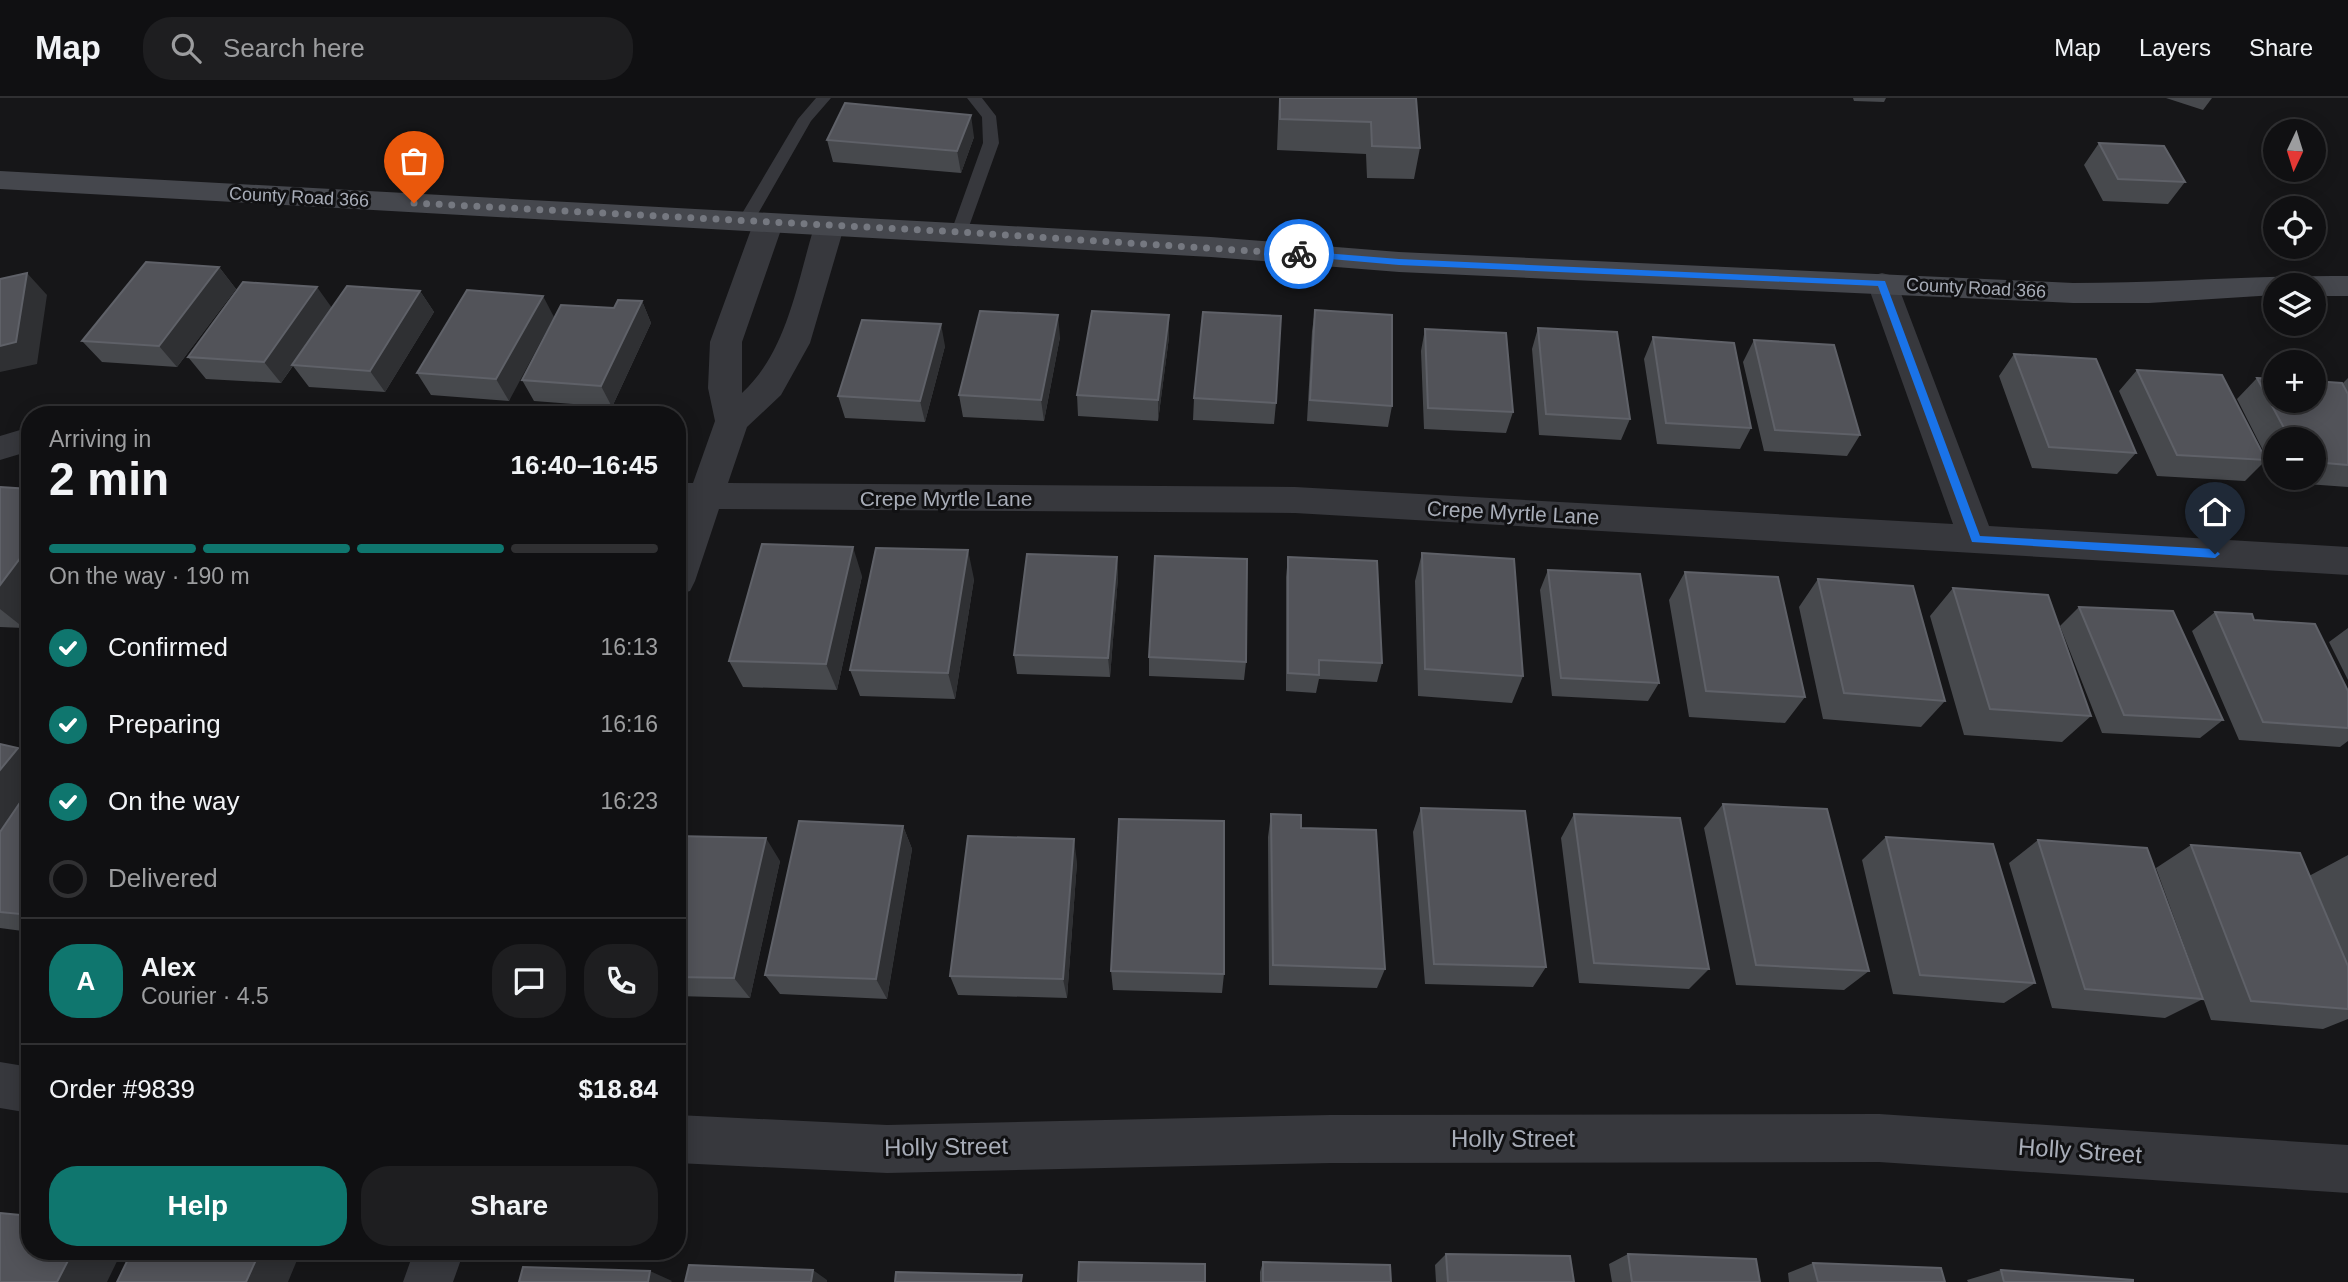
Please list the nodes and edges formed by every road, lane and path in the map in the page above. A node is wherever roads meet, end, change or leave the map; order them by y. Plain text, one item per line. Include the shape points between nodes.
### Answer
1 (824, 98) edge
2 (974, 98) edge
3 (0, 180) edge
4 (757, 223) junction
5 (829, 227) junction
6 (959, 232) junction
7 (1882, 283) junction
8 (2263, 286) edge
9 (2326, 286) edge
10 (2348, 286) edge
11 (732, 421) junction
12 (21, 442) edge
13 (0, 448) edge
14 (692, 497) edge
15 (686, 531) edge
16 (1976, 540) junction
17 (2348, 561) edge
18 (0, 1085) edge
19 (21, 1088) edge
20 (686, 1139) edge
21 (2348, 1169) edge
22 (436, 1260) edge
23 (428, 1282) edge

1 - 4 lane via 805,118
2 - 6 lane via 989,116 991,143
3 - 4 street, County Road 366
4 - 5 street, County Road 366
4 - 11 street via 726,342 723,388
5 - 6 street, County Road 366
5 - 11 street via 794,343 769,387
6 - 7 street, County Road 366 via 1399,262
7 - 8 street, County Road 366 via 2116,294
7 - 16 street
9 - 10 street, County Road 366
11 - 14 street
12 - 13 street
14 - 15 street
14 - 16 street, Crepe Myrtle Lane via 1295,500
16 - 17 street, Crepe Myrtle Lane
18 - 19 street
20 - 21 street, Holly Street via 887,1149 1331,1139 1879,1138
22 - 23 street

